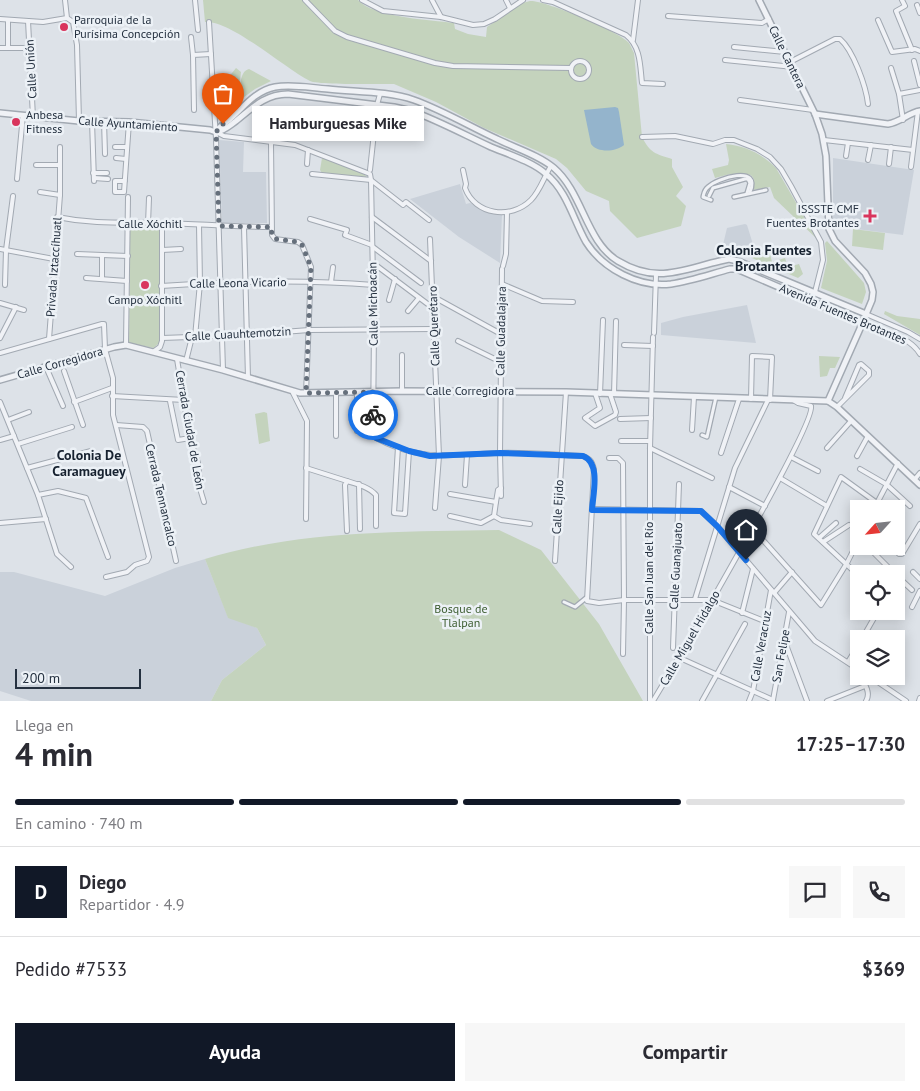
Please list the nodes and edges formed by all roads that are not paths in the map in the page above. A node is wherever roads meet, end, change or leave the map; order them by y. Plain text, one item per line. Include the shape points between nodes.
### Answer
1 (65, 0) edge
2 (195, 0) edge
3 (304, 0) edge
4 (362, 0) edge
5 (432, 0) edge
6 (506, 0) edge
7 (523, 0) edge
8 (543, 0) edge
9 (638, 0) edge
10 (759, 0) edge
11 (902, 0) edge
12 (917, 5) dead end
13 (510, 8) junction
14 (920, 13) edge
15 (668, 16) dead end
16 (441, 17) junction
17 (67, 18) junction
18 (0, 19) edge
19 (769, 19) junction
20 (8, 20) junction
21 (878, 20) dead end
22 (28, 21) junction
23 (209, 22) dead end
24 (198, 30) dead end
25 (191, 37) dead end
26 (632, 40) junction
27 (734, 47) dead end
28 (0, 48) edge
29 (8, 48) junction
30 (30, 48) junction
31 (912, 50) junction
32 (920, 51) edge
33 (785, 52) junction
34 (211, 54) junction
35 (192, 55) junction
36 (725, 60) dead end
37 (914, 61) dead end
38 (791, 65) junction
39 (571, 68) junction
40 (891, 68) dead end
41 (663, 84) dead end
42 (920, 85) edge
43 (293, 86) junction
44 (920, 90) edge
45 (292, 94) junction
46 (380, 94) junction
47 (899, 94) junction
48 (740, 100) dead end
49 (868, 104) dead end
50 (377, 105) junction
51 (194, 110) dead end
52 (919, 111) edge
53 (814, 112) junction
54 (0, 113) edge
55 (23, 116) junction
56 (33, 117) junction
57 (903, 120) junction
58 (79, 121) junction
59 (92, 121) junction
60 (104, 121) junction
61 (128, 122) junction
62 (216, 132) junction
63 (642, 137) dead end
64 (824, 140) junction
65 (271, 143) junction
66 (848, 143) junction
67 (871, 145) junction
68 (60, 147) dead end
69 (115, 147) dead end
70 (127, 147) junction
71 (891, 147) junction
72 (308, 150) junction
73 (913, 150) junction
74 (104, 154) dead end
75 (846, 156) dead end
76 (116, 158) dead end
77 (126, 159) junction
78 (868, 160) dead end
79 (36, 164) dead end
80 (60, 164) junction
81 (307, 164) dead end
82 (889, 164) dead end
83 (551, 166) junction
84 (911, 167) dead end
85 (463, 170) dead end
86 (370, 172) junction
87 (107, 173) dead end
88 (312, 174) dead end
89 (546, 174) junction
90 (94, 177) junction
91 (17, 179) dead end
92 (108, 179) dead end
93 (371, 180) junction
94 (125, 181) dead end
95 (766, 190) dead end
96 (40, 192) dead end
97 (748, 193) junction
98 (60, 195) junction
99 (13, 196) dead end
100 (128, 197) dead end
101 (734, 197) dead end
102 (149, 198) dead end
103 (507, 212) junction
104 (372, 217) junction
105 (57, 218) junction
106 (310, 219) dead end
107 (429, 220) dead end
108 (162, 223) junction
109 (129, 224) junction
110 (148, 224) junction
111 (199, 225) junction
112 (219, 226) junction
113 (244, 227) junction
114 (271, 227) junction
115 (430, 239) dead end
116 (372, 246) junction
117 (0, 249) edge
118 (181, 249) dead end
119 (6, 250) junction
120 (162, 250) junction
121 (77, 254) dead end
122 (102, 255) junction
123 (128, 256) junction
124 (54, 259) junction
125 (431, 261) junction
126 (373, 263) junction
127 (333, 267) dead end
128 (656, 275) junction
129 (86, 278) dead end
130 (781, 278) junction
131 (102, 279) junction
132 (395, 279) junction
133 (127, 282) junction
134 (246, 282) junction
135 (311, 282) junction
136 (331, 282) junction
137 (421, 282) dead end
138 (221, 283) junction
139 (200, 284) junction
140 (502, 284) junction
141 (655, 284) junction
142 (5, 285) dead end
143 (374, 285) junction
144 (161, 286) junction
145 (778, 286) junction
146 (815, 292) junction
147 (432, 296) junction
148 (419, 298) junction
149 (389, 300) dead end
150 (573, 302) dead end
151 (0, 303) edge
152 (16, 307) junction
153 (433, 308) junction
154 (24, 310) dead end
155 (408, 312) dead end
156 (866, 314) junction
157 (603, 320) dead end
158 (616, 320) dead end
159 (862, 323) junction
160 (374, 328) junction
161 (434, 328) junction
162 (308, 330) junction
163 (246, 334) junction
164 (501, 334) junction
165 (222, 335) junction
166 (195, 337) junction
167 (0, 338) edge
168 (162, 338) junction
169 (49, 339) junction
170 (920, 339) edge
171 (458, 341) dead end
172 (624, 344) dead end
173 (126, 345) junction
174 (653, 346) junction
175 (106, 349) junction
176 (153, 352) junction
177 (0, 353) edge
178 (920, 354) edge
179 (402, 355) dead end
180 (178, 359) junction
181 (186, 360) junction
182 (501, 362) junction
183 (46, 367) junction
184 (64, 370) dead end
185 (223, 370) junction
186 (248, 378) junction
187 (0, 380) edge
188 (112, 388) junction
189 (402, 391) junction
190 (436, 391) junction
191 (336, 392) junction
192 (357, 392) junction
193 (374, 392) junction
194 (500, 392) junction
195 (566, 392) junction
196 (294, 393) junction
197 (306, 393) junction
198 (597, 394) junction
199 (612, 394) junction
200 (112, 396) junction
201 (651, 396) junction
202 (694, 397) junction
203 (716, 397) junction
204 (845, 398) junction
205 (739, 399) junction
206 (751, 399) junction
207 (184, 400) junction
208 (769, 400) junction
209 (793, 400) junction
210 (170, 401) junction
211 (828, 401) junction
212 (0, 402) edge
213 (74, 402) junction
214 (63, 406) dead end
215 (837, 407) junction
216 (29, 412) dead end
217 (650, 418) junction
218 (620, 419) dead end
219 (8, 420) junction
220 (852, 421) junction
221 (83, 425) dead end
222 (116, 426) junction
223 (72, 427) dead end
224 (692, 430) dead end
225 (357, 431) dead end
226 (702, 434) dead end
227 (14, 436) junction
228 (336, 436) dead end
229 (868, 436) junction
230 (190, 438) junction
231 (0, 440) edge
232 (650, 441) junction
233 (621, 442) dead end
234 (18, 444) junction
235 (398, 447) junction
236 (650, 448) junction
237 (827, 448) dead end
238 (92, 451) dead end
239 (409, 451) junction
240 (500, 453) junction
241 (721, 453) dead end
242 (467, 455) junction
243 (561, 455) junction
244 (439, 456) junction
245 (857, 456) dead end
246 (791, 457) junction
247 (609, 458) dead end
248 (898, 463) junction
249 (27, 468) junction
250 (306, 468) junction
251 (860, 469) dead end
252 (818, 471) dead end
253 (920, 474) edge
254 (712, 478) dead end
255 (780, 478) junction
256 (915, 479) junction
257 (347, 481) junction
258 (359, 484) junction
259 (679, 484) dead end
260 (886, 484) junction
261 (465, 485) dead end
262 (920, 485) edge
263 (728, 487) junction
264 (501, 488) junction
265 (450, 494) dead end
266 (38, 495) junction
267 (501, 496) dead end
268 (874, 500) edge
269 (878, 500) edge
270 (204, 502) dead end
271 (496, 502) junction
272 (765, 506) junction
273 (827, 506) junction
274 (910, 506) dead end
275 (435, 508) dead end
276 (592, 510) junction
277 (622, 510) junction
278 (650, 510) junction
279 (678, 510) junction
280 (450, 516) dead end
281 (494, 516) junction
282 (46, 519) junction
283 (306, 520) dead end
284 (0, 523) edge
285 (836, 523) dead end
286 (530, 524) dead end
287 (920, 524) edge
288 (849, 525) dead end
289 (376, 526) dead end
290 (717, 526) junction
291 (360, 529) dead end
292 (753, 529) junction
293 (347, 531) dead end
294 (819, 538) junction
295 (823, 542) junction
296 (905, 549) edge
297 (738, 552) junction
298 (851, 555) edge
299 (876, 555) edge
300 (108, 557) dead end
301 (176, 561) dead end
302 (555, 561) dead end
303 (847, 563) junction
304 (887, 565) edge
305 (850, 566) edge
306 (71, 567) dead end
307 (753, 569) junction
308 (792, 572) junction
309 (913, 572) dead end
310 (106, 577) dead end
311 (920, 579) edge
312 (905, 583) edge
313 (912, 590) dead end
314 (772, 591) junction
315 (920, 591) edge
316 (586, 598) junction
317 (674, 599) junction
318 (694, 599) junction
319 (624, 600) junction
320 (649, 600) junction
321 (712, 600) junction
322 (564, 602) dead end
323 (912, 607) dead end
324 (742, 612) junction
325 (789, 612) junction
326 (764, 621) junction
327 (746, 624) dead end
328 (784, 640) junction
329 (673, 648) dead end
330 (623, 654) dead end
331 (680, 658) junction
332 (850, 659) edge
333 (848, 662) joint
334 (717, 674) junction
335 (882, 685) edge
336 (865, 686) joint
337 (753, 691) junction
338 (773, 700) edge
339 (650, 701) edge
340 (654, 701) edge
341 (702, 701) edge
342 (749, 701) edge
343 (807, 701) edge
344 (827, 701) edge
345 (866, 701) edge
346 (906, 701) edge

1 - 17 street
2 - 24 street
3 - 39 street via 335,31 347,37 435,63
4 - 16 street via 383,11
5 - 16 street
6 - 13 street
7 - 13 street
8 - 26 street
9 - 26 street
10 - 19 street, Calle Cantera
11 - 31 street via 905,6 896,11
12 - 14 street
13 - 16 street via 484,24 474,25
15 - 19 street via 762,23
17 - 22 street
17 - 58 street via 73,22 77,45
18 - 20 street
19 - 33 street, Calle Cantera
20 - 22 street
20 - 29 street
21 - 31 street via 892,52
22 - 30 street, Calle Unión
23 - 34 street
25 - 35 street
26 - 41 street via 638,54 642,83
27 - 33 street
28 - 29 street
29 - 30 street
30 - 56 street, Calle Unión
31 - 32 street
33 - 38 street, Calle Cantera
34 - 35 street
34 - 62 street
35 - 51 street
36 - 38 street
37 - 42 street
38 - 49 street via 840,39 860,74
38 - 53 street, Calle Cantera
39 - 39 street via 579,79 586,77 589,71 588,64 582,60
40 - 47 street
43 - 45 street
43 - 46 street, Avenida Fuentes Brotantes
43 - 62 street, Avenida Fuentes Brotantes via 276,87 260,93
44 - 47 street
45 - 50 street, Avenida Fuentes Brotantes
45 - 62 street, Avenida Fuentes Brotantes via 264,98 225,129
46 - 50 street, Calle Michoacán
46 - 83 street, Avenida Fuentes Brotantes via 414,100
47 - 57 street
48 - 53 street
50 - 86 street, Calle Michoacán
50 - 89 street, Avenida Fuentes Brotantes via 422,114
52 - 57 street
52 - 73 street
53 - 57 street via 888,124
53 - 64 street, Calle Cantera
54 - 55 street, Calle Ayuntamiento
55 - 56 street, Calle Ayuntamiento
55 - 91 street
56 - 58 street, Calle Ayuntamiento
58 - 59 street, Calle Ayuntamiento
59 - 60 street, Calle Ayuntamiento
59 - 90 street
60 - 61 street, Calle Ayuntamiento
60 - 74 street
61 - 62 street, Calle Ayuntamiento
61 - 70 street
62 - 65 street, Calle Ayuntamiento
62 - 112 street
63 - 146 street via 675,136 713,144 734,140 770,158 786,177 821,242 823,260
64 - 66 street
64 - 156 street, Calle Cantera via 828,229 870,279 873,292
65 - 72 street, Calle Ayuntamiento
65 - 114 street
66 - 67 street
66 - 75 street
67 - 71 street
67 - 78 street
68 - 80 street, Privada Iztaccíhuatl
69 - 70 street
70 - 77 street
71 - 73 street
71 - 82 street
72 - 81 street
72 - 86 street, Calle Ayuntamiento
73 - 84 street
76 - 77 street
77 - 94 street
79 - 80 street
80 - 98 street, Privada Iztaccíhuatl
83 - 89 street
83 - 128 street, Avenida Fuentes Brotantes via 571,188 596,238 609,254 633,269
85 - 103 street via 465,188 474,202 489,210
86 - 93 street, Calle Michoacán
87 - 90 street
88 - 93 street
89 - 103 street via 532,200
89 - 141 street, Avenida Fuentes Brotantes via 559,187 586,242 598,256 622,274
90 - 92 street
93 - 104 street, Calle Michoacán
93 - 107 street
95 - 97 street
96 - 98 street
97 - 97 street via 750,183 745,179 715,187 710,198 703,197 709,185 743,175 750,177 753,184
97 - 101 street
98 - 105 street, Privada Iztaccíhuatl
99 - 119 street
100 - 109 street
102 - 110 street
103 - 140 street, Calle Guadalajara
104 - 116 street, Calle Michoacán
104 - 125 street
105 - 109 street, Calle Xóchitl
105 - 124 street, Privada Iztaccíhuatl
106 - 116 street via 347,230 346,235
108 - 110 street, Calle Xóchitl
108 - 111 street, Calle Xóchitl
108 - 120 street
109 - 110 street, Calle Xóchitl
109 - 123 street
111 - 112 street, Calle Xóchitl
111 - 139 street
112 - 113 street, Calle Xóchitl
112 - 138 street
113 - 114 street, Calle Xóchitl
113 - 134 street
114 - 135 street via 276,239 302,245 310,262
115 - 125 street, Calle Querétaro
116 - 126 street, Calle Michoacán
116 - 137 street
117 - 119 street
118 - 120 street
119 - 124 street
119 - 142 street
120 - 144 street
121 - 122 street
122 - 123 street
122 - 131 street
123 - 133 street
124 - 169 street, Privada Iztaccíhuatl
125 - 147 street, Calle Querétaro
126 - 132 street
126 - 143 street, Calle Michoacán
127 - 136 street
128 - 130 street, Avenida Fuentes Brotantes via 729,259
128 - 141 street, Calle San Juan del Río
129 - 131 street
130 - 145 street
130 - 146 street, Avenida Fuentes Brotantes
131 - 133 street
132 - 148 street
132 - 149 street
133 - 173 street
134 - 135 street, Calle Leona Vicario
134 - 138 street, Calle Leona Vicario
134 - 163 street
135 - 136 street, Calle Leona Vicario
135 - 162 street
136 - 143 street, Calle Leona Vicario
138 - 139 street, Calle Leona Vicario
138 - 165 street
139 - 144 street, Calle Leona Vicario
139 - 166 street
140 - 150 street via 542,301
140 - 164 street, Calle Guadalajara
141 - 145 street, Avenida Fuentes Brotantes via 671,284 737,269
141 - 174 street, Calle San Juan del Río
143 - 160 street, Calle Michoacán
144 - 168 street
145 - 159 street, Avenida Fuentes Brotantes
146 - 156 street, Avenida Fuentes Brotantes
147 - 153 street, Calle Querétaro
147 - 164 street
148 - 153 street
148 - 155 street
151 - 152 street
152 - 154 street
152 - 167 street
153 - 161 street, Calle Querétaro
156 - 159 street, Calle Cantera
156 - 170 street, Avenida Fuentes Brotantes
157 - 198 street
158 - 199 street
159 - 178 street, Avenida Fuentes Brotantes via 907,340
159 - 211 street, Calle Cantera
160 - 161 street, Calle Cuauhtemotzin
160 - 162 street, Calle Cuauhtemotzin
160 - 193 street, Calle Michoacán
161 - 190 street, Calle Querétaro
162 - 163 street, Calle Cuauhtemotzin
162 - 197 street
163 - 165 street, Calle Cuauhtemotzin
163 - 186 street
164 - 182 street, Calle Guadalajara
165 - 166 street, Calle Cuauhtemotzin
165 - 185 street
166 - 168 street, Calle Cuauhtemotzin
166 - 181 street
168 - 176 street via 160,347
169 - 175 street via 102,324 105,326
169 - 177 street
171 - 182 street
172 - 174 street
173 - 175 street, Calle Corregidora
173 - 176 street, Calle Corregidora
174 - 201 street, Calle San Juan del Río
175 - 183 street, Calle Corregidora
175 - 188 street
176 - 180 street, Calle Corregidora
179 - 189 street
180 - 181 street, Calle Corregidora
180 - 207 street, Cerrada Ciudad de León
181 - 185 street, Calle Corregidora
182 - 194 street, Calle Guadalajara
183 - 187 street, Calle Corregidora
183 - 214 street
184 - 213 street
185 - 186 street, Calle Corregidora
186 - 196 street, Calle Corregidora
188 - 200 street
188 - 213 street
189 - 190 street, Calle Corregidora
189 - 193 street, Calle Corregidora
190 - 194 street, Calle Corregidora
190 - 244 street, Calle Querétaro
191 - 192 street, Calle Corregidora
191 - 197 street, Calle Corregidora
191 - 228 street
192 - 193 street, Calle Corregidora
192 - 225 street
193 - 235 street, Calle Michoacán via 372,433 376,438
194 - 195 street, Calle Corregidora
194 - 240 street, Calle Guadalajara
195 - 198 street, Calle Corregidora
195 - 243 street, Calle Ejido
196 - 197 street, Calle Corregidora
196 - 250 street via 307,421
198 - 199 street, Calle Corregidora
198 - 199 street via 600,408 585,418 595,426 615,415
199 - 201 street, Calle Corregidora
200 - 210 street
200 - 222 street
201 - 202 street, Calle Corregidora
201 - 217 street, Calle San Juan del Río
202 - 203 street, Calle Corregidora
202 - 224 street
203 - 205 street, Calle Corregidora
203 - 226 street via 707,437
204 - 204 street via 859,366 861,364 869,375
204 - 215 street
205 - 206 street, Calle Corregidora
205 - 241 street
206 - 208 street, Calle Corregidora
206 - 208 street via 752,356 772,357
207 - 210 street
207 - 230 street, Cerrada Ciudad de León
208 - 209 street, Calle Corregidora
208 - 263 street
209 - 211 street, Calle Corregidora
209 - 246 street, Calle Miguel Hidalgo via 813,408
210 - 230 street via 178,440
211 - 215 street
212 - 219 street
213 - 221 street
215 - 220 street
216 - 219 street
217 - 218 street
217 - 232 street, Calle San Juan del Río
219 - 227 street
220 - 229 street
220 - 237 street
222 - 301 street, Cerrada Tennancalco via 142,427 147,431
222 - 310 street via 149,557 127,572
223 - 234 street
227 - 231 street
227 - 234 street
229 - 245 street
229 - 248 street
230 - 270 street, Cerrada Ciudad de León
232 - 233 street
232 - 236 street, Calle San Juan del Río
234 - 249 street
235 - 239 street
235 - 239 street via 394,513 405,514
236 - 254 street
236 - 278 street, Calle San Juan del Río
238 - 249 street
239 - 244 street
240 - 242 street
240 - 243 street
240 - 264 street, Calle Guadalajara
242 - 244 street
242 - 261 street
243 - 276 street via 583,456 592,462
243 - 302 street, Calle Ejido
244 - 275 street, Calle Querétaro
246 - 252 street
246 - 255 street, Calle Miguel Hidalgo
247 - 277 street via 618,458 622,463
248 - 256 street
248 - 260 street
249 - 266 street
250 - 257 street
250 - 283 street
251 - 260 street
253 - 256 street
255 - 272 street, Calle Miguel Hidalgo
255 - 273 street
256 - 262 street
257 - 258 street
257 - 293 street
258 - 289 street via 376,495
258 - 291 street
259 - 279 street, Calle Guanajuato
260 - 269 street
260 - 274 street
263 - 272 street
263 - 290 street
264 - 267 street, Calle Guadalajara
264 - 271 street
265 - 271 street
266 - 282 street
266 - 300 street via 58,491 86,498
268 - 273 street via 841,477
271 - 281 street
272 - 292 street, Calle Miguel Hidalgo
273 - 294 street via 814,534
276 - 277 street
276 - 316 street
277 - 278 street
277 - 319 street
278 - 279 street
278 - 320 street, Calle San Juan del Río
279 - 290 street via 701,511
279 - 317 street, Calle Guanajuato
280 - 281 street via 481,523
281 - 286 street
282 - 284 street
282 - 306 street via 57,554
285 - 294 street
287 - 296 street
288 - 295 street
290 - 297 street
290 - 318 street
292 - 297 street, Calle Miguel Hidalgo
292 - 308 street
294 - 295 street
295 - 303 street
297 - 307 street
297 - 321 street, Calle Miguel Hidalgo
298 - 303 street
299 - 304 street
303 - 305 street
303 - 308 street via 821,605
307 - 314 street
307 - 324 street
308 - 314 street
309 - 311 street
312 - 313 street
314 - 325 street
314 - 326 street, Calle Veracruz
315 - 323 street
316 - 319 street via 589,602
316 - 322 street via 575,607
317 - 318 street
317 - 320 street
317 - 329 street, Calle Guanajuato
318 - 321 street
319 - 320 street
319 - 330 street
320 - 339 street, Calle San Juan del Río
321 - 324 street
321 - 331 street, Calle Miguel Hidalgo
324 - 326 street
325 - 328 street, San Felipe
325 - 333 street via 815,641
326 - 337 street, Calle Veracruz
327 - 334 street
328 - 338 street, San Felipe
328 - 343 street
331 - 334 street
331 - 340 street, Calle Miguel Hidalgo
332 - 333 street
334 - 337 street
334 - 341 street
335 - 346 street
336 - 344 street
336 - 345 street
337 - 338 street
337 - 342 street, Calle Veracruz

